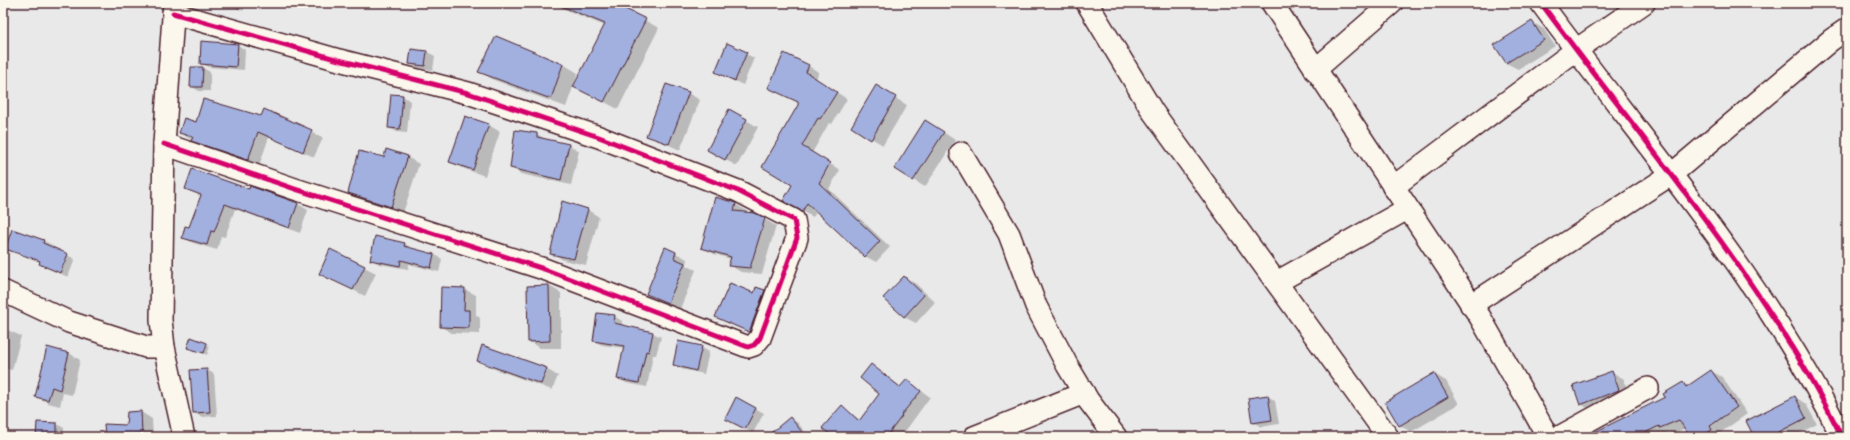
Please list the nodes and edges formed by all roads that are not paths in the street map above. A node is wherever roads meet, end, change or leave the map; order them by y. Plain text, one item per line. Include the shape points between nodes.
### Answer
1 (1087, 3) edge
2 (1272, 3) edge
3 (1392, 3) edge
4 (1541, 3) edge
5 (1644, 3) edge
6 (174, 8) edge
7 (1847, 29) edge
8 (1576, 50) junction
9 (1315, 70) junction
10 (164, 144) junction
11 (961, 153) dead end
12 (1672, 174) junction
13 (1393, 187) junction
14 (1407, 208) junction
15 (1277, 282) junction
16 (3, 291) edge
17 (1471, 305) junction
18 (164, 347) junction
19 (1648, 388) dead end
20 (1084, 393) junction
21 (184, 437) edge
22 (974, 437) edge
23 (1116, 437) edge
24 (1388, 437) edge
25 (1548, 437) edge
26 (1559, 437) edge
27 (1842, 437) edge

1 - 15 street via 1153,112
2 - 9 street
3 - 9 street
4 - 8 street
5 - 8 street
6 - 10 street
6 - 10 street via 339,60 468,92 599,137 738,191 794,220 797,238 760,338 748,347 544,269
7 - 12 street
8 - 12 street
8 - 13 street
9 - 13 street
10 - 18 street via 161,320
11 - 20 street via 1009,234 1036,306
12 - 17 street
12 - 27 street via 1775,318
13 - 14 street
14 - 15 street
14 - 17 street
15 - 24 street
16 - 18 street via 69,322 146,347
17 - 25 street
18 - 21 street
19 - 26 street
20 - 22 street
20 - 23 street

